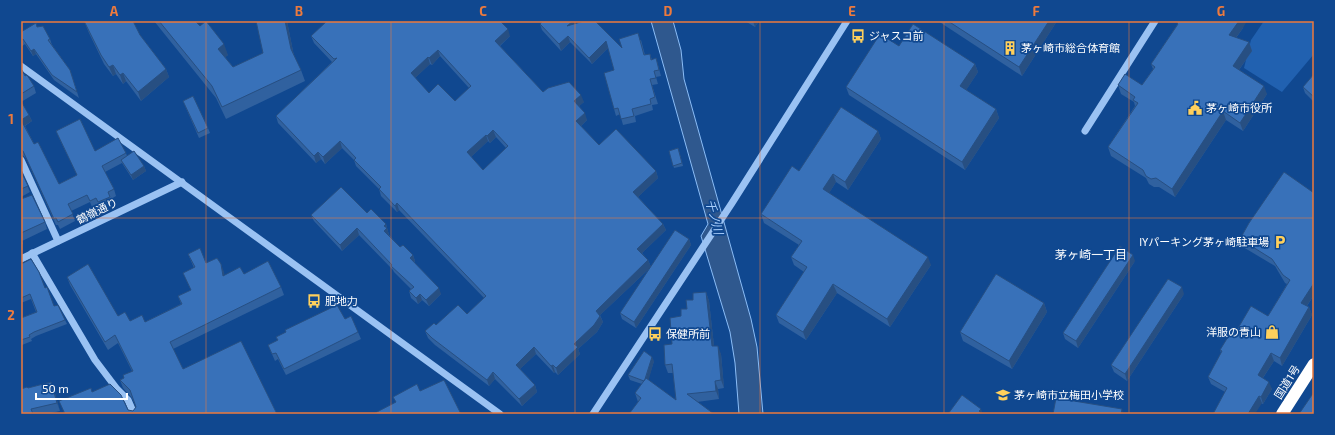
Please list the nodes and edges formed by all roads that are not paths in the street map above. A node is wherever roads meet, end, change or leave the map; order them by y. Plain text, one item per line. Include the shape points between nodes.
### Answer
1 (847, 21) edge
2 (1155, 21) edge
3 (21, 66) edge
4 (1085, 131) dead end
5 (21, 160) edge
6 (182, 182) junction
7 (58, 241) junction
8 (32, 253) junction
9 (21, 259) edge
10 (1314, 364) edge
11 (134, 414) edge
12 (500, 414) edge
13 (593, 414) edge
14 (1282, 414) edge

1 - 13 street via 732,203
2 - 4 street
3 - 6 street
5 - 7 street via 34,196
6 - 7 street, 鶴嶺通り
6 - 12 street
7 - 8 street, 鶴嶺通り
8 - 9 street, 鶴嶺通り
8 - 11 street via 95,360 128,400
10 - 14 highway, 国道1号

